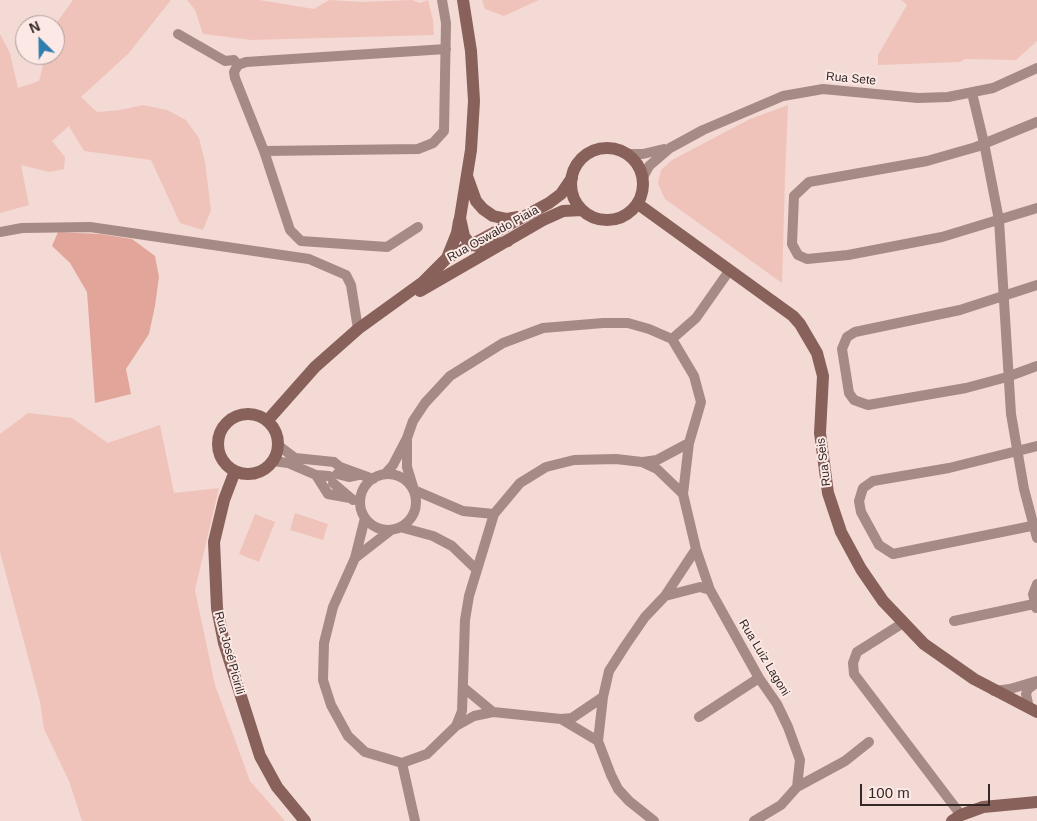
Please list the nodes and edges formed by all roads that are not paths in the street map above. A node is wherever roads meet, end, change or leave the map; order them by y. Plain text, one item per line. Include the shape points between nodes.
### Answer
1 (442, 0) edge
2 (463, 0) edge
3 (178, 34) dead end
4 (446, 49) junction
5 (236, 68) junction
6 (1037, 68) edge
7 (972, 93) junction
8 (1037, 122) edge
9 (984, 143) junction
10 (670, 148) junction
11 (264, 150) junction
12 (627, 154) junction
13 (466, 174) junction
14 (643, 177) junction
15 (572, 178) junction
16 (638, 204) junction
17 (1037, 208) edge
18 (582, 210) junction
19 (529, 213) junction
20 (460, 218) junction
21 (998, 220) junction
22 (418, 227) dead end
23 (0, 232) edge
24 (508, 240) junction
25 (470, 244) junction
26 (447, 258) junction
27 (729, 271) junction
28 (1037, 285) edge
29 (1004, 296) junction
30 (389, 306) junction
31 (358, 329) junction
32 (672, 339) junction
33 (1037, 366) edge
34 (1007, 377) junction
35 (268, 420) junction
36 (407, 438) junction
37 (689, 443) junction
38 (279, 446) junction
39 (1037, 446) edge
40 (1017, 451) junction
41 (273, 462) junction
42 (316, 462) junction
43 (642, 462) junction
44 (235, 471) junction
45 (384, 474) junction
46 (316, 475) junction
47 (333, 475) junction
48 (358, 475) junction
49 (373, 478) junction
50 (414, 490) junction
51 (683, 494) junction
52 (350, 498) junction
53 (360, 502) junction
54 (494, 514) junction
55 (365, 518) junction
56 (1035, 525) edge
57 (395, 528) junction
58 (1037, 538) edge
59 (696, 549) junction
60 (355, 558) junction
61 (477, 570) junction
62 (1037, 584) edge
63 (710, 590) junction
64 (665, 596) junction
65 (1035, 606) edge
66 (954, 621) dead end
67 (902, 623) junction
68 (759, 678) junction
69 (1037, 682) edge
70 (464, 688) junction
71 (994, 691) junction
72 (603, 697) junction
73 (1033, 710) edge
74 (493, 712) junction
75 (699, 717) dead end
76 (561, 720) junction
77 (456, 726) junction
78 (598, 741) junction
79 (869, 742) dead end
80 (402, 763) junction
81 (797, 787) junction
82 (1037, 802) edge
83 (956, 818) edge
84 (305, 821) edge
85 (415, 821) edge
86 (654, 821) edge
87 (754, 821) edge

1 - 4 street
2 - 13 street via 473,76 473,126
3 - 5 street via 225,61 226,70
4 - 5 street via 246,62
4 - 11 street via 444,131 432,143 418,149
5 - 11 street
6 - 7 street, Rua Sete via 993,88
7 - 9 street
7 - 10 street, Rua Sete via 933,99 810,89 766,102
8 - 9 street
9 - 21 street
9 - 21 street via 903,166 809,182 794,196 792,244 798,255 812,260 909,244
10 - 12 street, Rua Sete
10 - 14 street, Rua Sete via 649,166
11 - 22 street via 290,230 301,241 387,247
12 - 14 street
12 - 15 street via 607,148 593,151 582,159
13 - 19 street via 476,201 488,213 507,219
13 - 20 street
14 - 16 street via 643,191
15 - 18 street via 572,192
15 - 19 street, Rua Oswaldo Piaia via 561,194
16 - 18 street via 628,214 608,220 594,218
16 - 27 street, Rua Seis
17 - 21 street
18 - 24 street, Rua Oswaldo Piaia via 563,211
19 - 25 street, Rua Oswaldo Piaia
20 - 25 street via 464,236
20 - 26 street
21 - 29 street
23 - 31 street via 22,228 90,227 308,259 346,275 351,285
24 - 25 street via 492,246
24 - 30 street, Rua Oswaldo Piaia
25 - 26 street, Rua Oswaldo Piaia
26 - 30 street, Rua Oswaldo Piaia via 423,282
27 - 32 street via 696,318
27 - 67 street, Rua Seis via 794,316 812,342 823,376 821,452 833,513 860,569
28 - 29 street
29 - 34 street
29 - 34 street via 960,310 855,332 847,337 842,349 849,393 863,404 940,394
30 - 31 street, Rua Oswaldo Piaia
31 - 35 street, Rua Oswaldo Piaia via 314,367
32 - 36 street via 628,323 543,328 503,343 450,376 425,403
32 - 37 street via 694,376 701,402
33 - 34 street
34 - 40 street
35 - 38 street via 277,433
35 - 44 street via 254,414 242,415 224,426 218,446 226,465
36 - 45 street via 393,465
36 - 50 street via 408,467
37 - 43 street via 657,460
37 - 51 street
38 - 41 street
38 - 42 street via 295,458
39 - 40 street
40 - 56 street
40 - 56 street via 949,468 873,481 860,493 861,512 878,545 893,554
41 - 44 street via 250,475
41 - 46 street via 288,463
42 - 47 street
42 - 48 street via 334,462
43 - 51 street via 657,469
43 - 54 street via 596,458 546,467 520,483
44 - 84 street, Rua José Picirili via 214,542 217,608 224,643 260,756 277,787
45 - 49 street
45 - 50 street via 402,477
46 - 47 street
46 - 52 street via 328,494
47 - 48 street
47 - 52 street
48 - 49 street
49 - 53 street via 362,490
50 - 54 street via 463,511
50 - 57 street via 416,507 413,515
51 - 59 street, Rua Luiz Lagoni
52 - 53 street
53 - 55 street
54 - 61 street
55 - 57 street via 372,525
55 - 60 street
56 - 58 street
57 - 60 street
57 - 61 street via 433,536 452,546
59 - 63 street, Rua Luiz Lagoni
59 - 64 street
60 - 80 street via 333,607 324,644 323,680 331,705 348,736 366,752
61 - 70 street via 465,620
62 - 65 street via 1032,594
63 - 64 street via 700,587
63 - 68 street, Rua Luiz Lagoni
64 - 72 street via 646,617 609,671
65 - 66 street
67 - 71 street, Rua Seis via 947,661
67 - 83 street via 857,652 852,663 854,674
68 - 75 street
68 - 81 street, Rua Luiz Lagoni via 777,704 800,760
69 - 71 street
69 - 73 street via 1028,689 1026,699
70 - 74 street
70 - 77 street via 462,711
71 - 73 street, Rua Seis
72 - 76 street via 572,718
72 - 78 street
74 - 76 street
74 - 77 street via 474,716
76 - 78 street
77 - 80 street via 427,754
78 - 86 street via 618,789
79 - 81 street via 845,761
80 - 85 street
81 - 87 street via 781,805
82 - 83 street via 982,808

